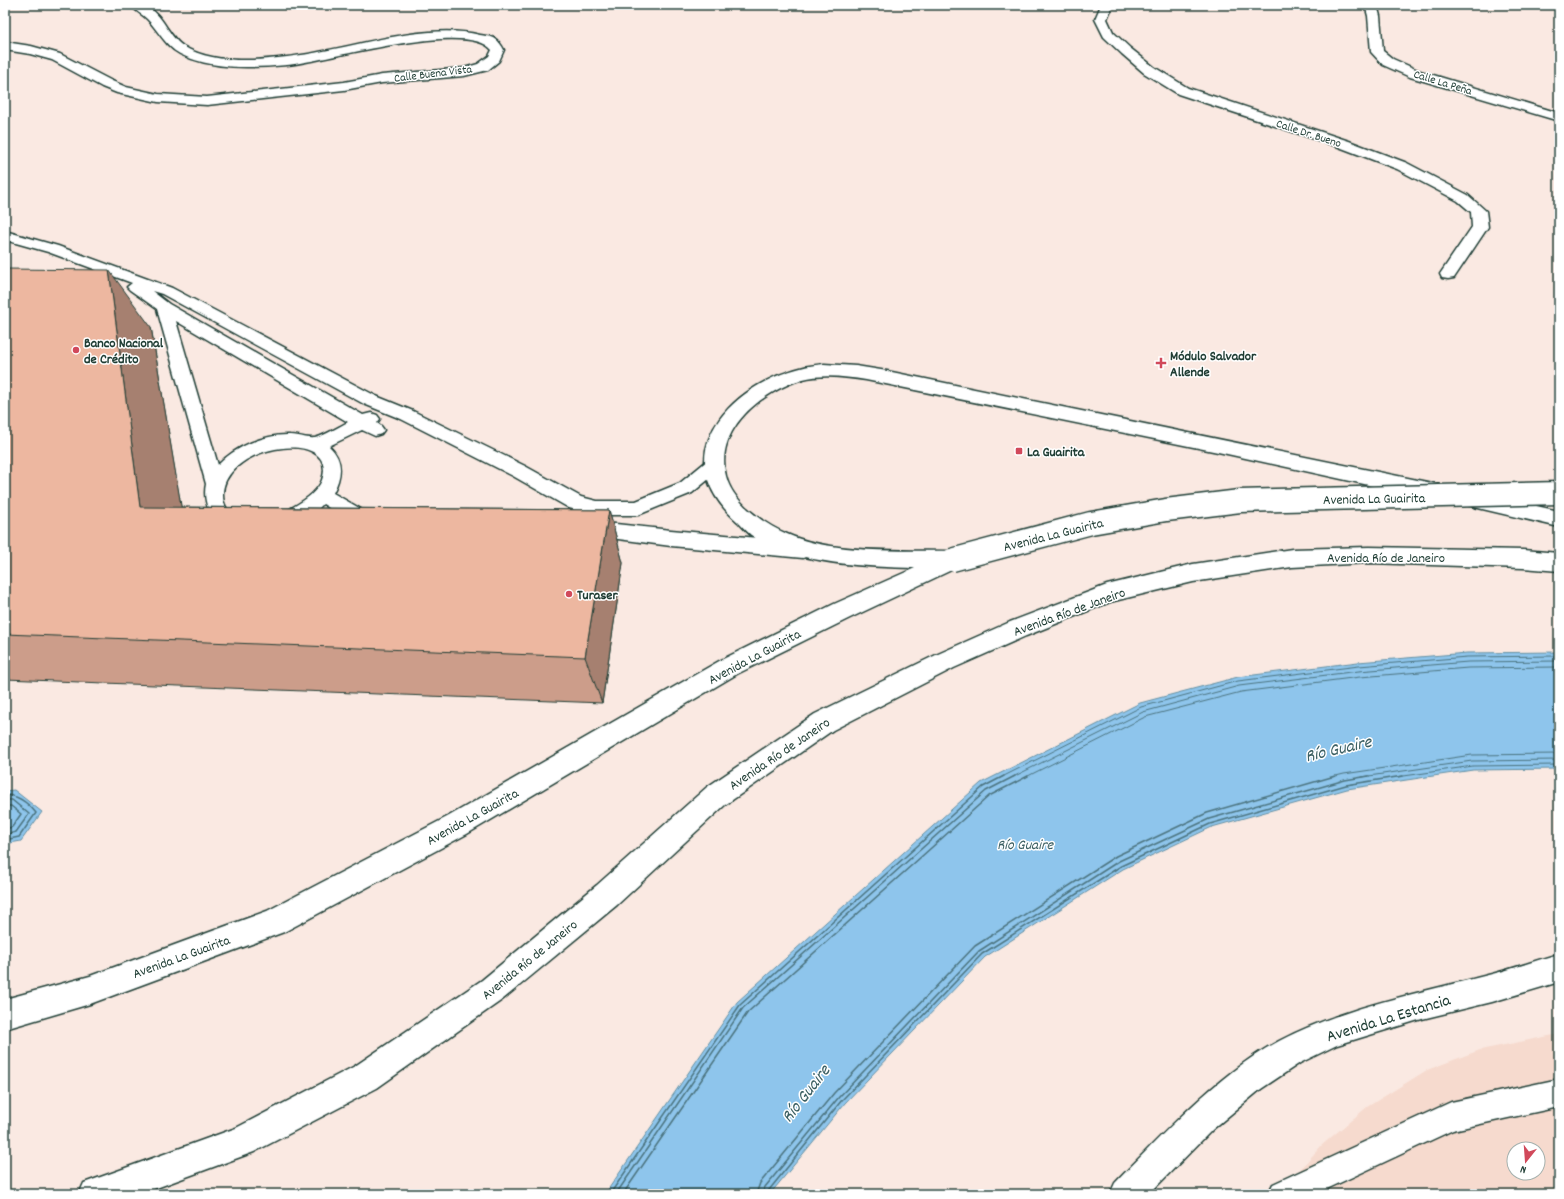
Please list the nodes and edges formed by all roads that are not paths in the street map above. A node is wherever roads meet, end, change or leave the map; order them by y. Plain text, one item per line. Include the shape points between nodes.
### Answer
1 (137, 5) edge
2 (1107, 5) edge
3 (1371, 5) edge
4 (5, 46) edge
5 (1559, 117) edge
6 (5, 235) edge
7 (5, 243) edge
8 (1448, 274) dead end
9 (183, 300) junction
10 (135, 304) dead end
11 (164, 307) junction
12 (400, 412) junction
13 (369, 426) junction
14 (320, 449) junction
15 (714, 465) junction
16 (215, 484) junction
17 (1559, 493) edge
18 (322, 495) junction
19 (1559, 519) edge
20 (389, 526) edge
21 (568, 528) edge
22 (809, 550) junction
23 (952, 560) junction
24 (1559, 562) edge
25 (1559, 968) edge
26 (5, 1014) edge
27 (1559, 1093) edge
28 (95, 1194) edge
29 (1126, 1194) edge
30 (1283, 1194) edge

1 - 4 street, Calle Buena Vista via 163,29 172,44 185,53 201,58 241,62 290,61 430,36 476,37 492,42 498,50 495,58 483,67 464,72 382,79 207,101 158,98 122,90 56,56
2 - 8 street, Calle Dr. Bueno via 1101,19 1108,34 1149,70 1183,91 1344,144 1402,166 1463,198 1478,211 1480,227
3 - 5 street, Calle La Peña via 1377,52 1388,62 1415,74
6 - 9 lane via 102,266 168,291
7 - 11 lane via 49,255 140,289
9 - 11 lane
9 - 12 lane via 370,400
10 - 11 lane
11 - 13 lane
11 - 16 lane
12 - 13 lane
12 - 15 lane via 576,503 597,508 638,508 686,488
13 - 14 lane
14 - 16 lane via 301,441 268,444 235,459
14 - 18 lane via 331,461 332,472 330,483
15 - 19 street via 716,447 722,430 732,415 748,400 786,379 804,373 828,370 887,377
15 - 22 street via 718,483 726,498 760,530
16 - 18 lane via 212,498 217,511 229,521 247,526 289,518 308,508
17 - 23 street, Avenida La Guairita, bridge via 1240,502 1166,510 1091,523
18 - 20 lane via 367,522
21 - 22 lane
22 - 23 street via 844,555
23 - 26 street, Avenida La Guairita via 729,667 458,825 274,922 90,990
24 - 28 street, Avenida Río de Janeiro via 1369,554 1292,558 1193,573 1107,594 1018,629 946,661 824,722 728,787 607,896 492,990 366,1076 243,1141
25 - 29 street, Avenida La Estancia via 1333,1031 1289,1052 1250,1078 1202,1118
27 - 30 lane via 1451,1116

